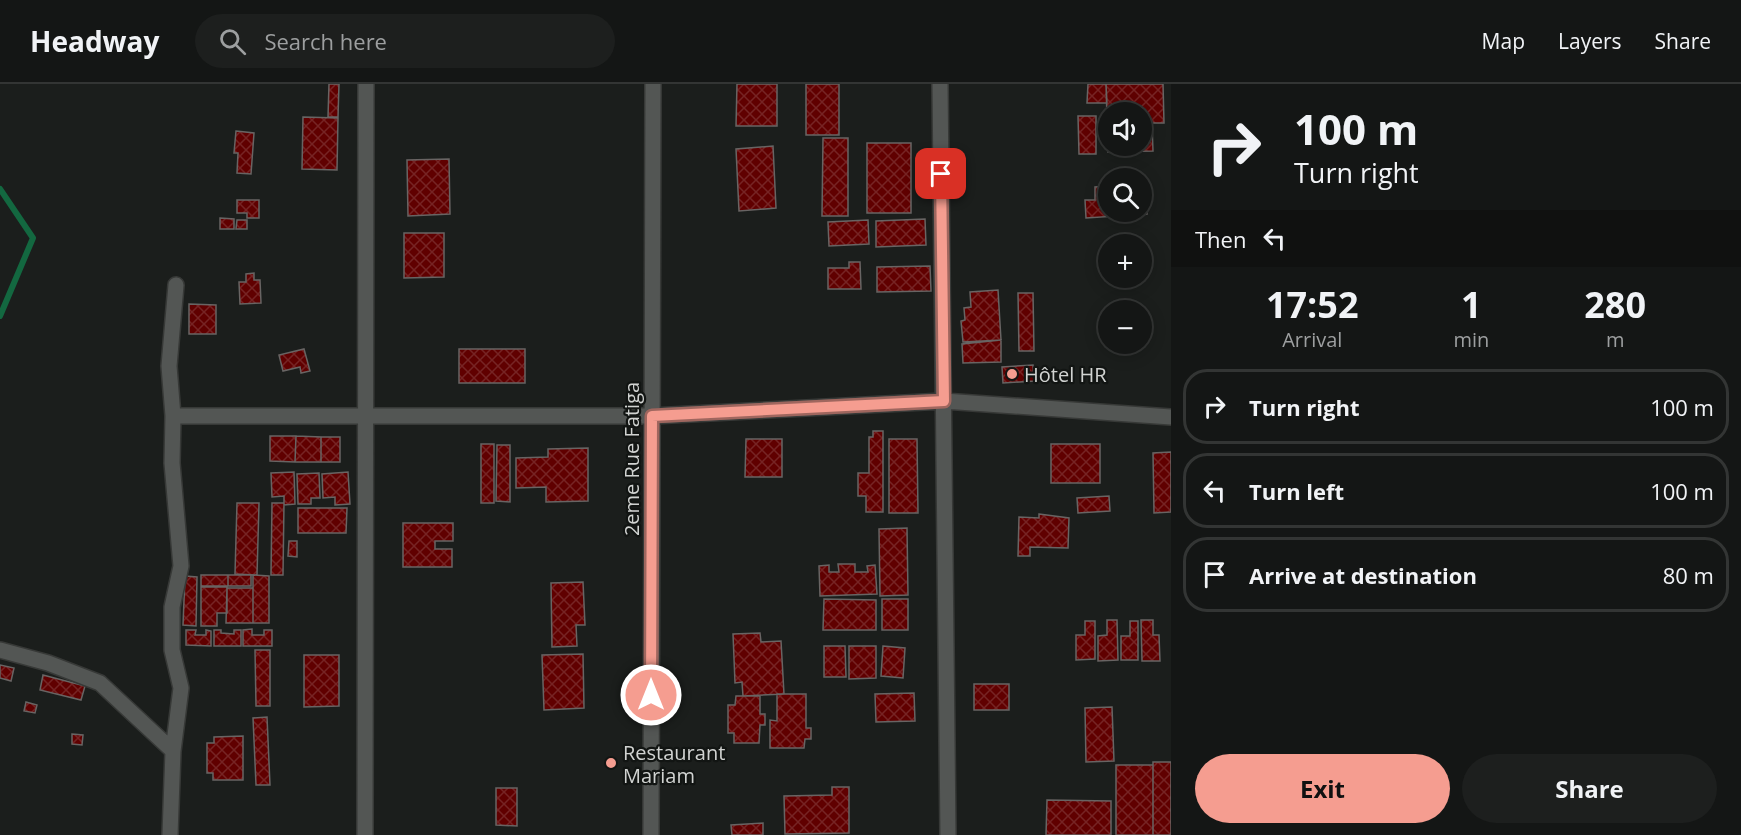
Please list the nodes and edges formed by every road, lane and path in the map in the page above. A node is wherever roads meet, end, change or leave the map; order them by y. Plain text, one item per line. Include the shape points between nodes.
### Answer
1 (366, 84) edge
2 (653, 84) edge
3 (940, 84) edge
4 (176, 285) dead end
5 (944, 401) junction
6 (365, 415) junction
7 (173, 416) junction
8 (652, 416) junction
9 (1171, 417) edge
10 (0, 650) edge
11 (173, 751) junction
12 (170, 835) edge
13 (365, 835) edge
14 (651, 835) edge
15 (948, 835) edge

1 - 6 street
2 - 8 street, 2eme Rue Fatiga
3 - 5 street
4 - 7 street via 169,366
5 - 8 street
5 - 9 street
5 - 15 street
6 - 7 street
6 - 8 street
6 - 13 street
7 - 11 street via 172,463 181,566 172,607 172,650 181,688
8 - 14 street, 2eme Rue Fatiga
10 - 11 street via 100,683
11 - 12 street

